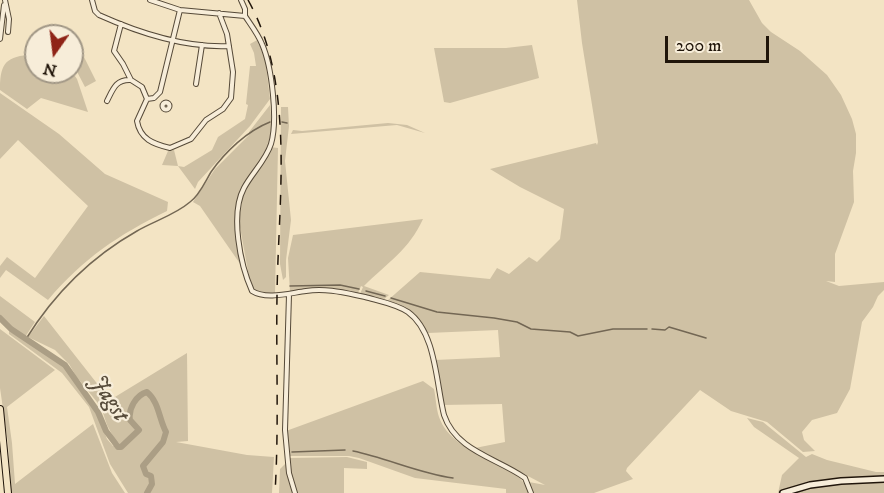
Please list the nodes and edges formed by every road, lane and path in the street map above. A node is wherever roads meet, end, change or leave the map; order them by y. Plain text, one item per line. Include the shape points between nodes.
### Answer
1 (92, 0) edge
2 (150, 0) edge
3 (241, 0) edge
4 (4, 4) edge
5 (180, 10) junction
6 (219, 13) junction
7 (245, 16) junction
8 (121, 24) junction
9 (8, 32) dead end
10 (0, 39) edge
11 (174, 40) junction
12 (202, 45) junction
13 (229, 46) junction
14 (131, 80) junction
15 (196, 84) dead end
16 (158, 96) junction
17 (149, 99) junction
18 (107, 101) dead end
19 (164, 103) dead end
20 (289, 295) junction
21 (0, 409) edge
22 (884, 479) edge
23 (8, 493) edge
24 (295, 493) edge
25 (531, 493) edge
26 (783, 493) edge

1 - 8 street via 99,15
2 - 5 street
3 - 7 street
4 - 9 street
4 - 10 street
5 - 6 street
5 - 11 street
6 - 7 street
6 - 13 street
7 - 20 street via 262,42 273,126 270,147 244,187 236,218 252,291
8 - 11 street
8 - 14 street via 114,51
11 - 12 street
11 - 16 street
12 - 13 street
12 - 15 street
13 - 17 street via 231,98 191,139 170,148 142,136 137,121
14 - 17 street via 142,87
14 - 18 street via 114,86
16 - 17 street
16 - 19 street
20 - 24 street via 285,430
20 - 25 street via 333,290 408,312 427,336 449,427 472,449 525,478
21 - 23 main road
22 - 26 main road via 810,485

